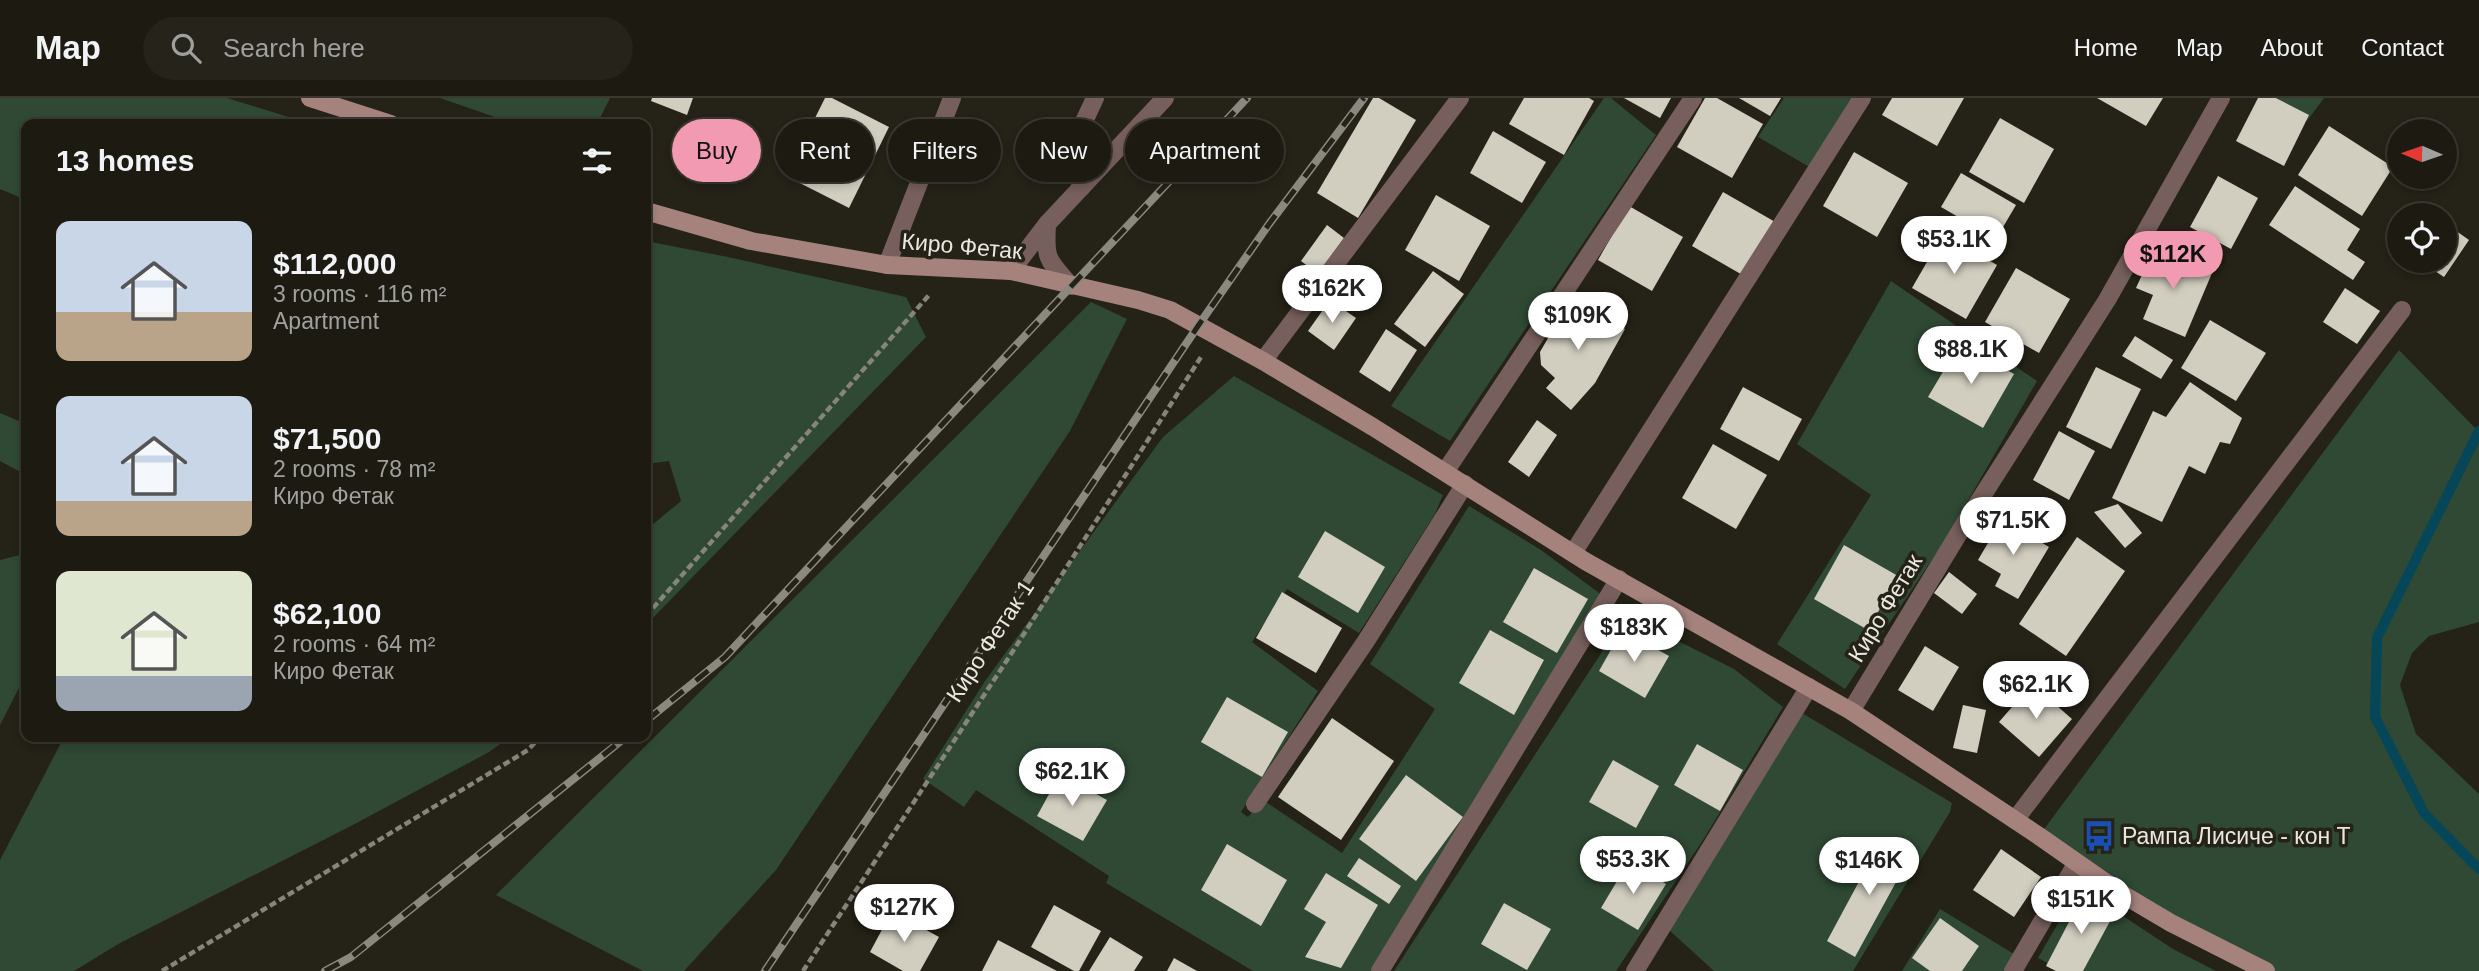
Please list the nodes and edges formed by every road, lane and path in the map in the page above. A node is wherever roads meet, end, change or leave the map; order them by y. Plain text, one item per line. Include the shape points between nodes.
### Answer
1 (310, 98) edge
2 (952, 98) edge
3 (1095, 98) edge
4 (1165, 98) edge
5 (1460, 98) edge
6 (1693, 98) edge
7 (1862, 98) edge
8 (2221, 98) edge
9 (375, 119) edge
10 (1081, 188) junction
11 (651, 212) edge
12 (1047, 224) junction
13 (887, 265) junction
14 (953, 268) junction
15 (1012, 271) junction
16 (1071, 286) junction
17 (2402, 310) dead end
18 (1214, 335) junction
19 (1263, 361) junction
20 (1445, 472) junction
21 (1465, 485) junction
22 (1573, 553) junction
23 (1619, 579) junction
24 (651, 610) edge
25 (1809, 687) junction
26 (1850, 711) junction
27 (535, 742) edge
28 (1255, 804) dead end
29 (2015, 820) junction
30 (2076, 864) junction
31 (162, 971) edge
32 (803, 971) edge
33 (1380, 971) edge
34 (1635, 971) edge
35 (2013, 971) edge
36 (2266, 971) edge

1 - 9 main road
2 - 13 street
3 - 10 street via 1074,144
4 - 10 street
5 - 19 street
6 - 20 street
7 - 22 street
8 - 26 street, Киро Фетак via 2107,300
10 - 12 street
11 - 13 main road, Киро Фетак via 751,241
12 - 15 street
12 - 16 street via 1046,253
13 - 14 main road, Киро Фетак
14 - 15 main road, Киро Фетак
14 - 24 path
15 - 16 main road, Киро Фетак
16 - 18 main road, Киро Фетак via 1170,310
17 - 29 street
18 - 19 main road, Киро Фетак
18 - 32 path, Киро Фетак 1
19 - 20 main road, Киро Фетак
20 - 21 main road, Киро Фетак
21 - 22 main road, Киро Фетак
21 - 28 street
22 - 23 main road, Киро Фетак
23 - 25 main road, Киро Фетак
23 - 33 street
25 - 26 main road, Киро Фетак
25 - 34 street
26 - 29 main road, Киро Фетак
27 - 31 path
29 - 30 main road, Киро Фетак
30 - 35 street
30 - 36 main road, Киро Фетак via 2171,923

